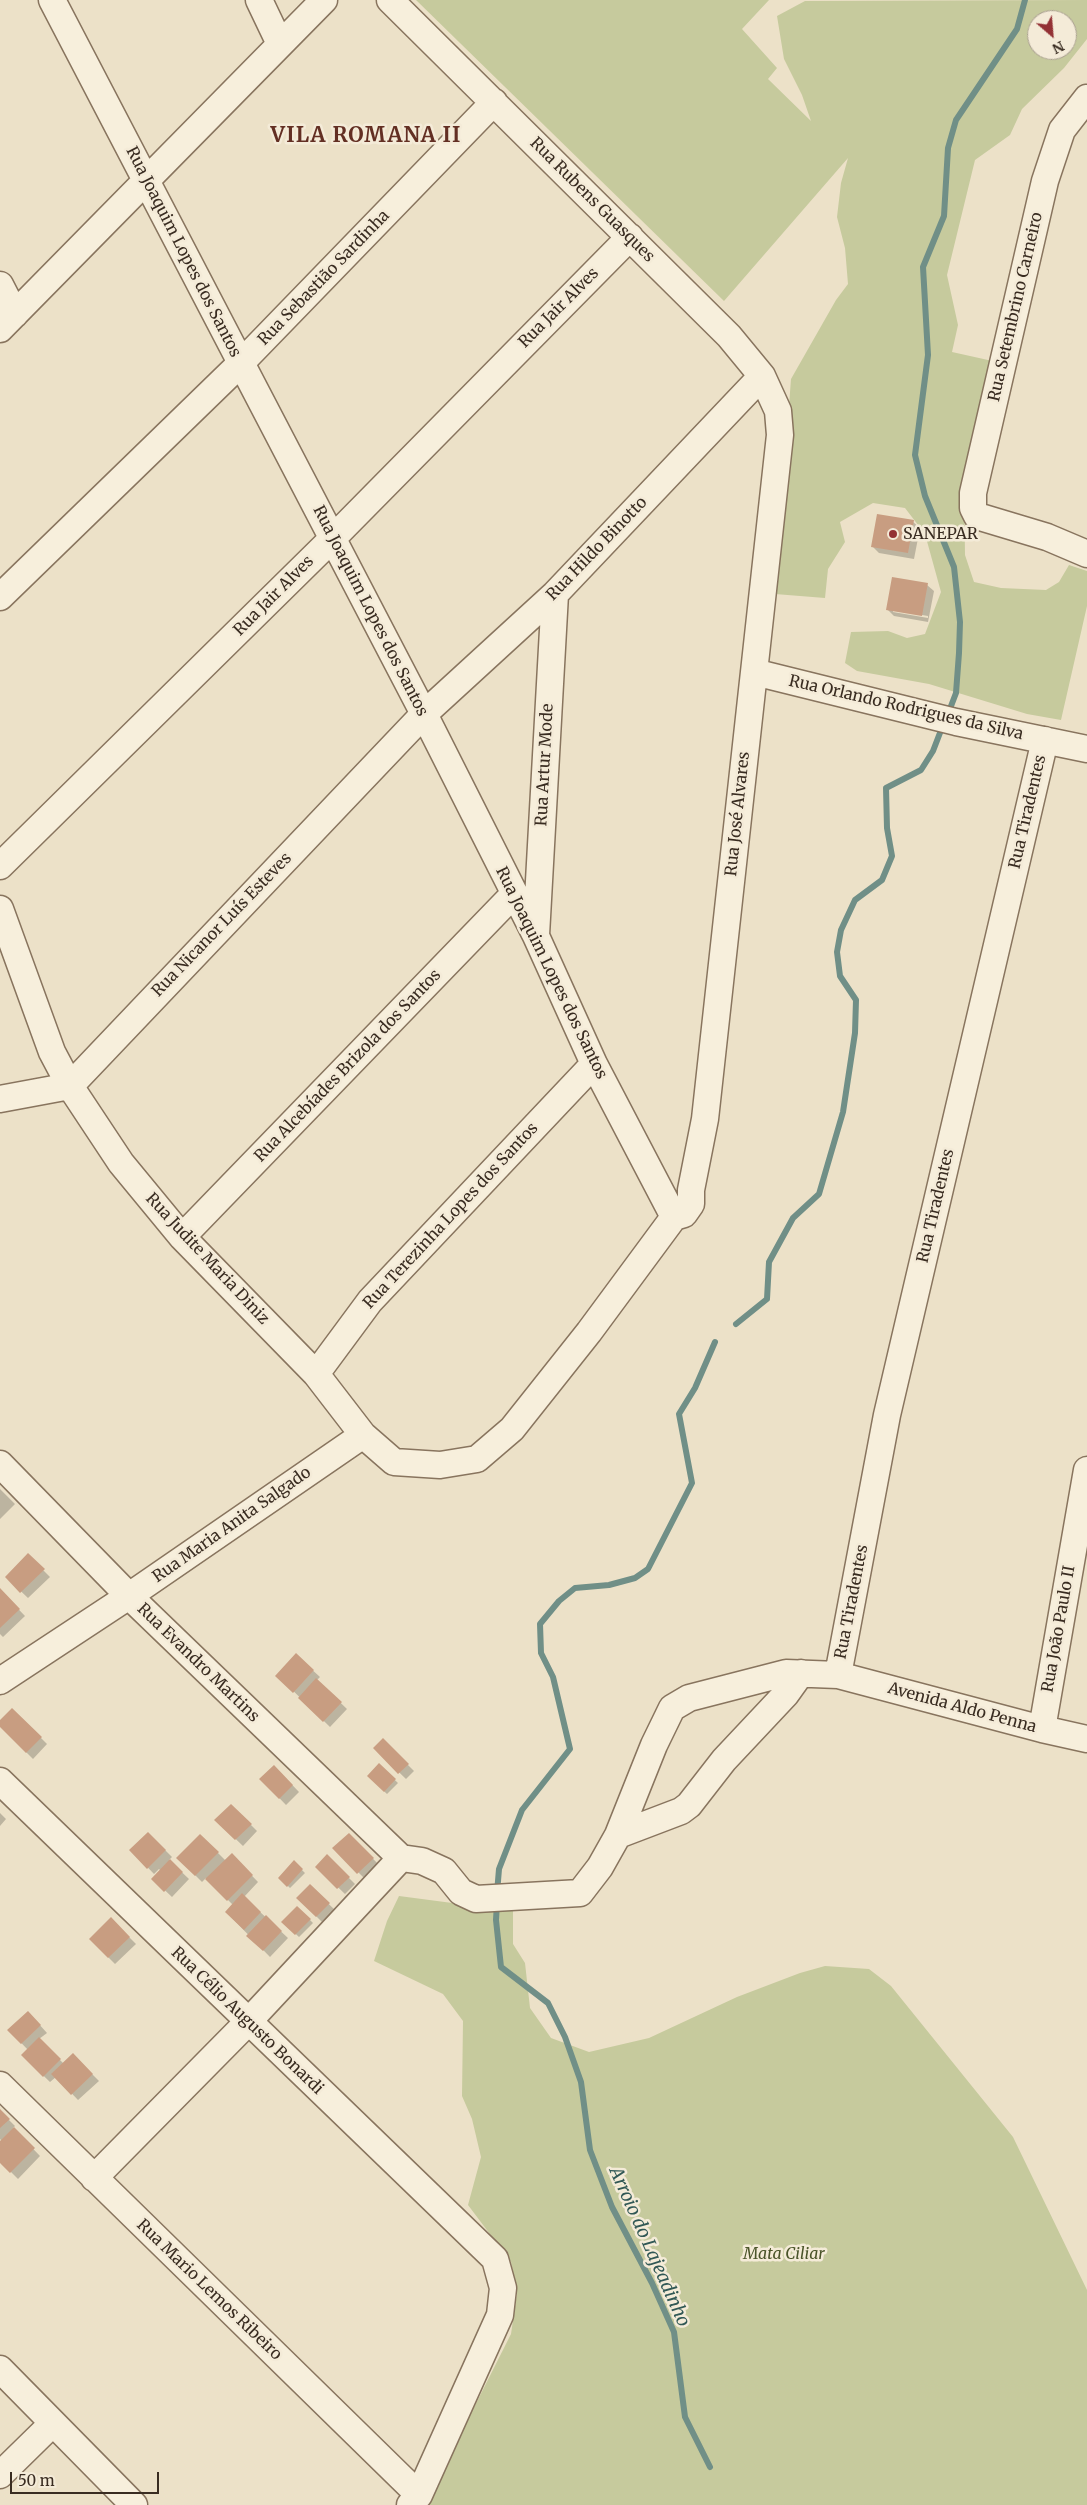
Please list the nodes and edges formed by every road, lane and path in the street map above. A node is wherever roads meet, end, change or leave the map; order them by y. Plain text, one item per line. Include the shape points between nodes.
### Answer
1 (52, 0) edge
2 (259, 0) edge
3 (324, 0) edge
4 (390, 0) edge
5 (280, 44) junction
6 (1087, 98) edge
7 (494, 102) junction
8 (147, 179) junction
9 (630, 237) junction
10 (0, 285) edge
11 (8, 322) edge
12 (240, 364) junction
13 (762, 376) junction
14 (778, 411) joint
15 (333, 538) junction
16 (1087, 554) edge
17 (555, 594) junction
18 (0, 597) edge
19 (754, 672) junction
20 (424, 714) junction
21 (1045, 740) junction
22 (1087, 750) edge
23 (0, 866) edge
24 (514, 895) junction
25 (0, 909) edge
26 (536, 936) junction
27 (594, 1064) junction
28 (70, 1086) junction
29 (0, 1098) edge
30 (679, 1216) junction
31 (182, 1237) junction
32 (316, 1374) junction
33 (363, 1435) junction
34 (0, 1464) edge
35 (440, 1465) joint
36 (1087, 1470) edge
37 (129, 1596) junction
38 (801, 1673) junction
39 (838, 1675) junction
40 (0, 1681) edge
41 (1042, 1729) junction
42 (1087, 1739) edge
43 (0, 1781) edge
44 (618, 1835) junction
45 (401, 1858) junction
46 (248, 2022) junction
47 (0, 2085) edge
48 (94, 2178) junction
49 (0, 2369) edge
50 (53, 2423) junction
51 (0, 2475) edge
52 (414, 2500) edge
53 (134, 2505) edge

1 - 8 street, Rua Joaquim Lopes dos Santos
2 - 5 street
3 - 5 street
4 - 7 street, Rua Rubens Guasques
5 - 8 street
6 - 16 street, Rua Setembrino Carneiro via 1062,130 1045,181 973,493 973,508 984,520 1047,537
7 - 9 street, Rua Rubens Guasques
7 - 12 street, Rua Sebastião Sardinha
8 - 11 street
8 - 12 street, Rua Joaquim Lopes dos Santos
9 - 13 street, Rua Rubens Guasques via 729,336
9 - 15 street, Rua Jair Alves
10 - 11 street
12 - 15 street, Rua Joaquim Lopes dos Santos
12 - 18 street, Rua Sebastião Sardinha
13 - 14 street, Rua Rubens Guasques
13 - 17 street, Rua Hildo Binotto
14 - 19 street, Rua José Alvares via 780,435
15 - 20 street, Rua Joaquim Lopes dos Santos
15 - 23 street, Rua Jair Alves
17 - 20 street, Rua Hildo Binotto
17 - 26 street, Rua Artur Mode
19 - 21 street, Rua Orlando Rodrigues da Silva
19 - 30 street, Rua José Alvares via 705,1119 691,1204
20 - 24 street, Rua Joaquim Lopes dos Santos
20 - 28 street, Rua Nicanor Luís Esteves
21 - 22 street, Rua Orlando Rodrigues da Silva
21 - 39 street, Rua Tiradentes via 887,1415
24 - 26 street, Rua Joaquim Lopes dos Santos
24 - 31 street, Rua Alcebíades Brizola dos Santos
25 - 28 street, Rua Judite Maria Diniz via 52,1052
26 - 27 street, Rua Joaquim Lopes dos Santos
27 - 30 street, Rua Joaquim Lopes dos Santos
27 - 32 street, Rua Terezinha Lopes dos Santos via 370,1301
28 - 29 street
28 - 31 street, Rua Judite Maria Diniz via 121,1163
30 - 35 street, Rua José Alvares via 512,1429 477,1459
31 - 32 street, Rua Judite Maria Diniz
32 - 33 street, Rua Judite Maria Diniz
33 - 35 street, Rua Judite Maria Diniz via 394,1462
33 - 37 street, Rua Maria Anita Salgado
34 - 37 street, Rua Evandro Martins
36 - 41 street, Rua João Paulo II
37 - 40 street, Rua Maria Anita Salgado
37 - 45 street, Rua Evandro Martins
38 - 39 street, Avenida Aldo Penna
38 - 44 street via 786,1694 724,1760 690,1805
38 - 44 street, Avenida Aldo Penna via 786,1673 720,1689 690,1698 672,1708
39 - 41 street, Avenida Aldo Penna
41 - 42 street, Avenida Aldo Penna
43 - 46 street, Rua Célio Augusto Bonardi
44 - 45 street, Avenida Aldo Penna via 580,1893 476,1899 461,1892 444,1871 422,1860
45 - 46 street
46 - 48 street
46 - 52 street, Rua Célio Augusto Bonardi via 495,2258 503,2288 500,2315
47 - 48 street, Rua Mario Lemos Ribeiro
48 - 52 street, Rua Mario Lemos Ribeiro
49 - 50 street
50 - 51 street
50 - 53 street

